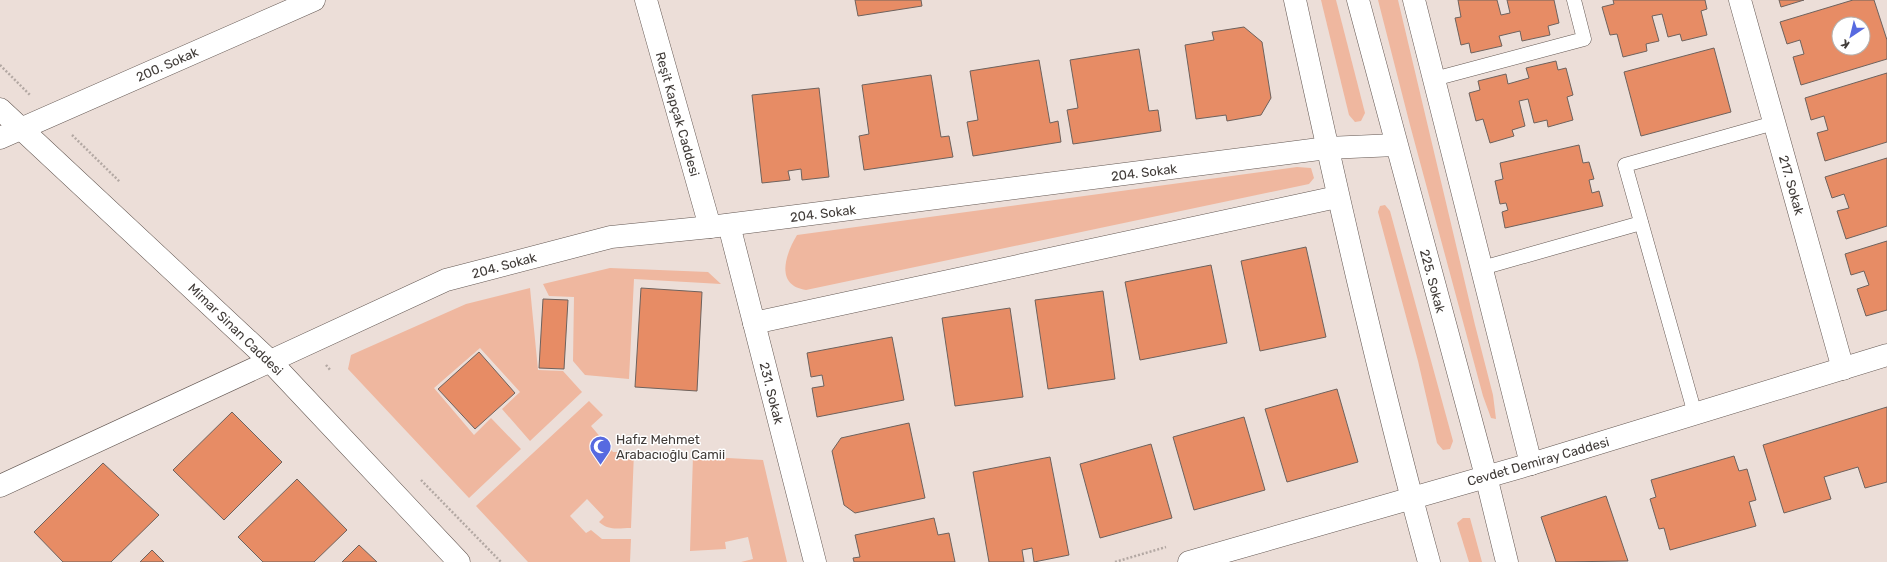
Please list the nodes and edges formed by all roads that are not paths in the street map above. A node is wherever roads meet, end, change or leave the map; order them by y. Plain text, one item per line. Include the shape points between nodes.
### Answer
1 (314, 0) edge
2 (646, 0) edge
3 (1295, 0) edge
4 (1358, 0) edge
5 (1414, 0) edge
6 (1574, 0) edge
7 (1740, 0) edge
8 (1434, 79) junction
9 (0, 109) edge
10 (1774, 123) junction
11 (20, 128) junction
12 (0, 138) edge
13 (1396, 145) junction
14 (1327, 148) junction
15 (1338, 197) junction
16 (1641, 223) junction
17 (719, 226) junction
18 (1482, 268) junction
19 (754, 323) junction
20 (1887, 355) edge
21 (270, 361) junction
22 (1843, 369) junction
23 (1695, 414) junction
24 (1531, 464) junction
25 (1486, 476) junction
26 (0, 486) edge
27 (1411, 498) junction
28 (459, 562) edge
29 (815, 562) edge
30 (1189, 562) edge
31 (1429, 562) edge
32 (1507, 562) edge

1 - 11 street, 200. Sokak
2 - 17 street, Reşit Kapçak Caddesi
3 - 14 street
4 - 13 street, 225. Sokak
5 - 8 street
6 - 8 lane via 1584,39
7 - 10 street, 217. Sokak
8 - 18 street
9 - 11 street, Mimar Sinan Caddesi
10 - 16 lane via 1624,165
10 - 22 street, 217. Sokak
11 - 12 street, 200. Sokak
11 - 21 street, Mimar Sinan Caddesi
13 - 14 street, 204. Sokak
13 - 25 street, 225. Sokak
14 - 15 street
14 - 17 street, 204. Sokak
15 - 19 street
15 - 27 street
16 - 18 lane
16 - 23 lane
17 - 19 street, 231. Sokak
17 - 21 street, 204. Sokak via 611,237 446,280
18 - 24 street
19 - 29 street, 231. Sokak
20 - 22 street, Cevdet Demiray Caddesi
21 - 26 street, 204. Sokak
21 - 28 street, Mimar Sinan Caddesi
22 - 23 street, Cevdet Demiray Caddesi
23 - 24 street, Cevdet Demiray Caddesi
24 - 25 street, Cevdet Demiray Caddesi
25 - 27 street, Cevdet Demiray Caddesi
25 - 32 street, 225. Sokak
27 - 30 street, Cevdet Demiray Caddesi
27 - 31 street

